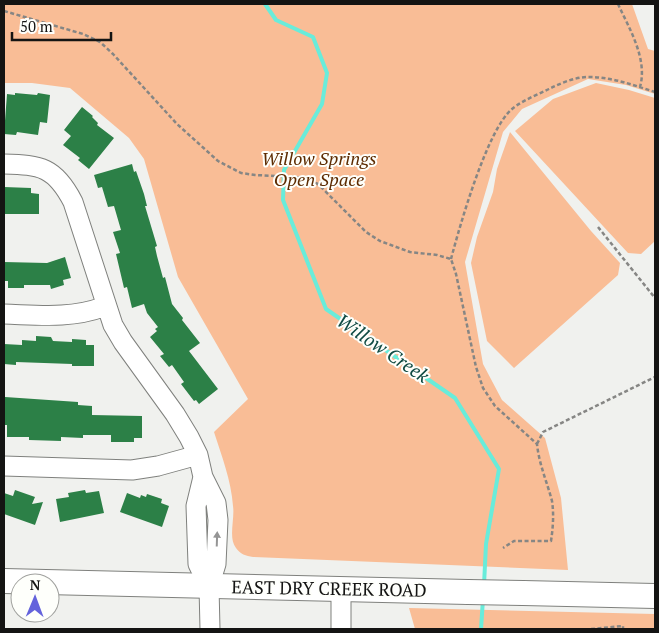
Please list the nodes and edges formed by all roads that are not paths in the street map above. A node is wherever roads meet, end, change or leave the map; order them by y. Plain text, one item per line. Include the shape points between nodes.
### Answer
1 (4, 164) edge
2 (105, 301) junction
3 (4, 314) edge
4 (198, 455) junction
5 (4, 466) edge
6 (4, 581) edge
7 (209, 587) junction
8 (341, 590) junction
9 (655, 596) edge
10 (210, 629) edge
11 (340, 629) edge

1 - 2 street via 43,168 65,186
2 - 3 street via 103,307 68,316
2 - 4 street via 123,342 175,414
4 - 5 street via 132,470
4 - 7 street via 203,476 216,503 218,520 216,564
6 - 7 main road, EAST DRY CREEK ROAD
7 - 8 main road, EAST DRY CREEK ROAD
7 - 10 street
8 - 9 main road, EAST DRY CREEK ROAD, bridge
8 - 11 street

